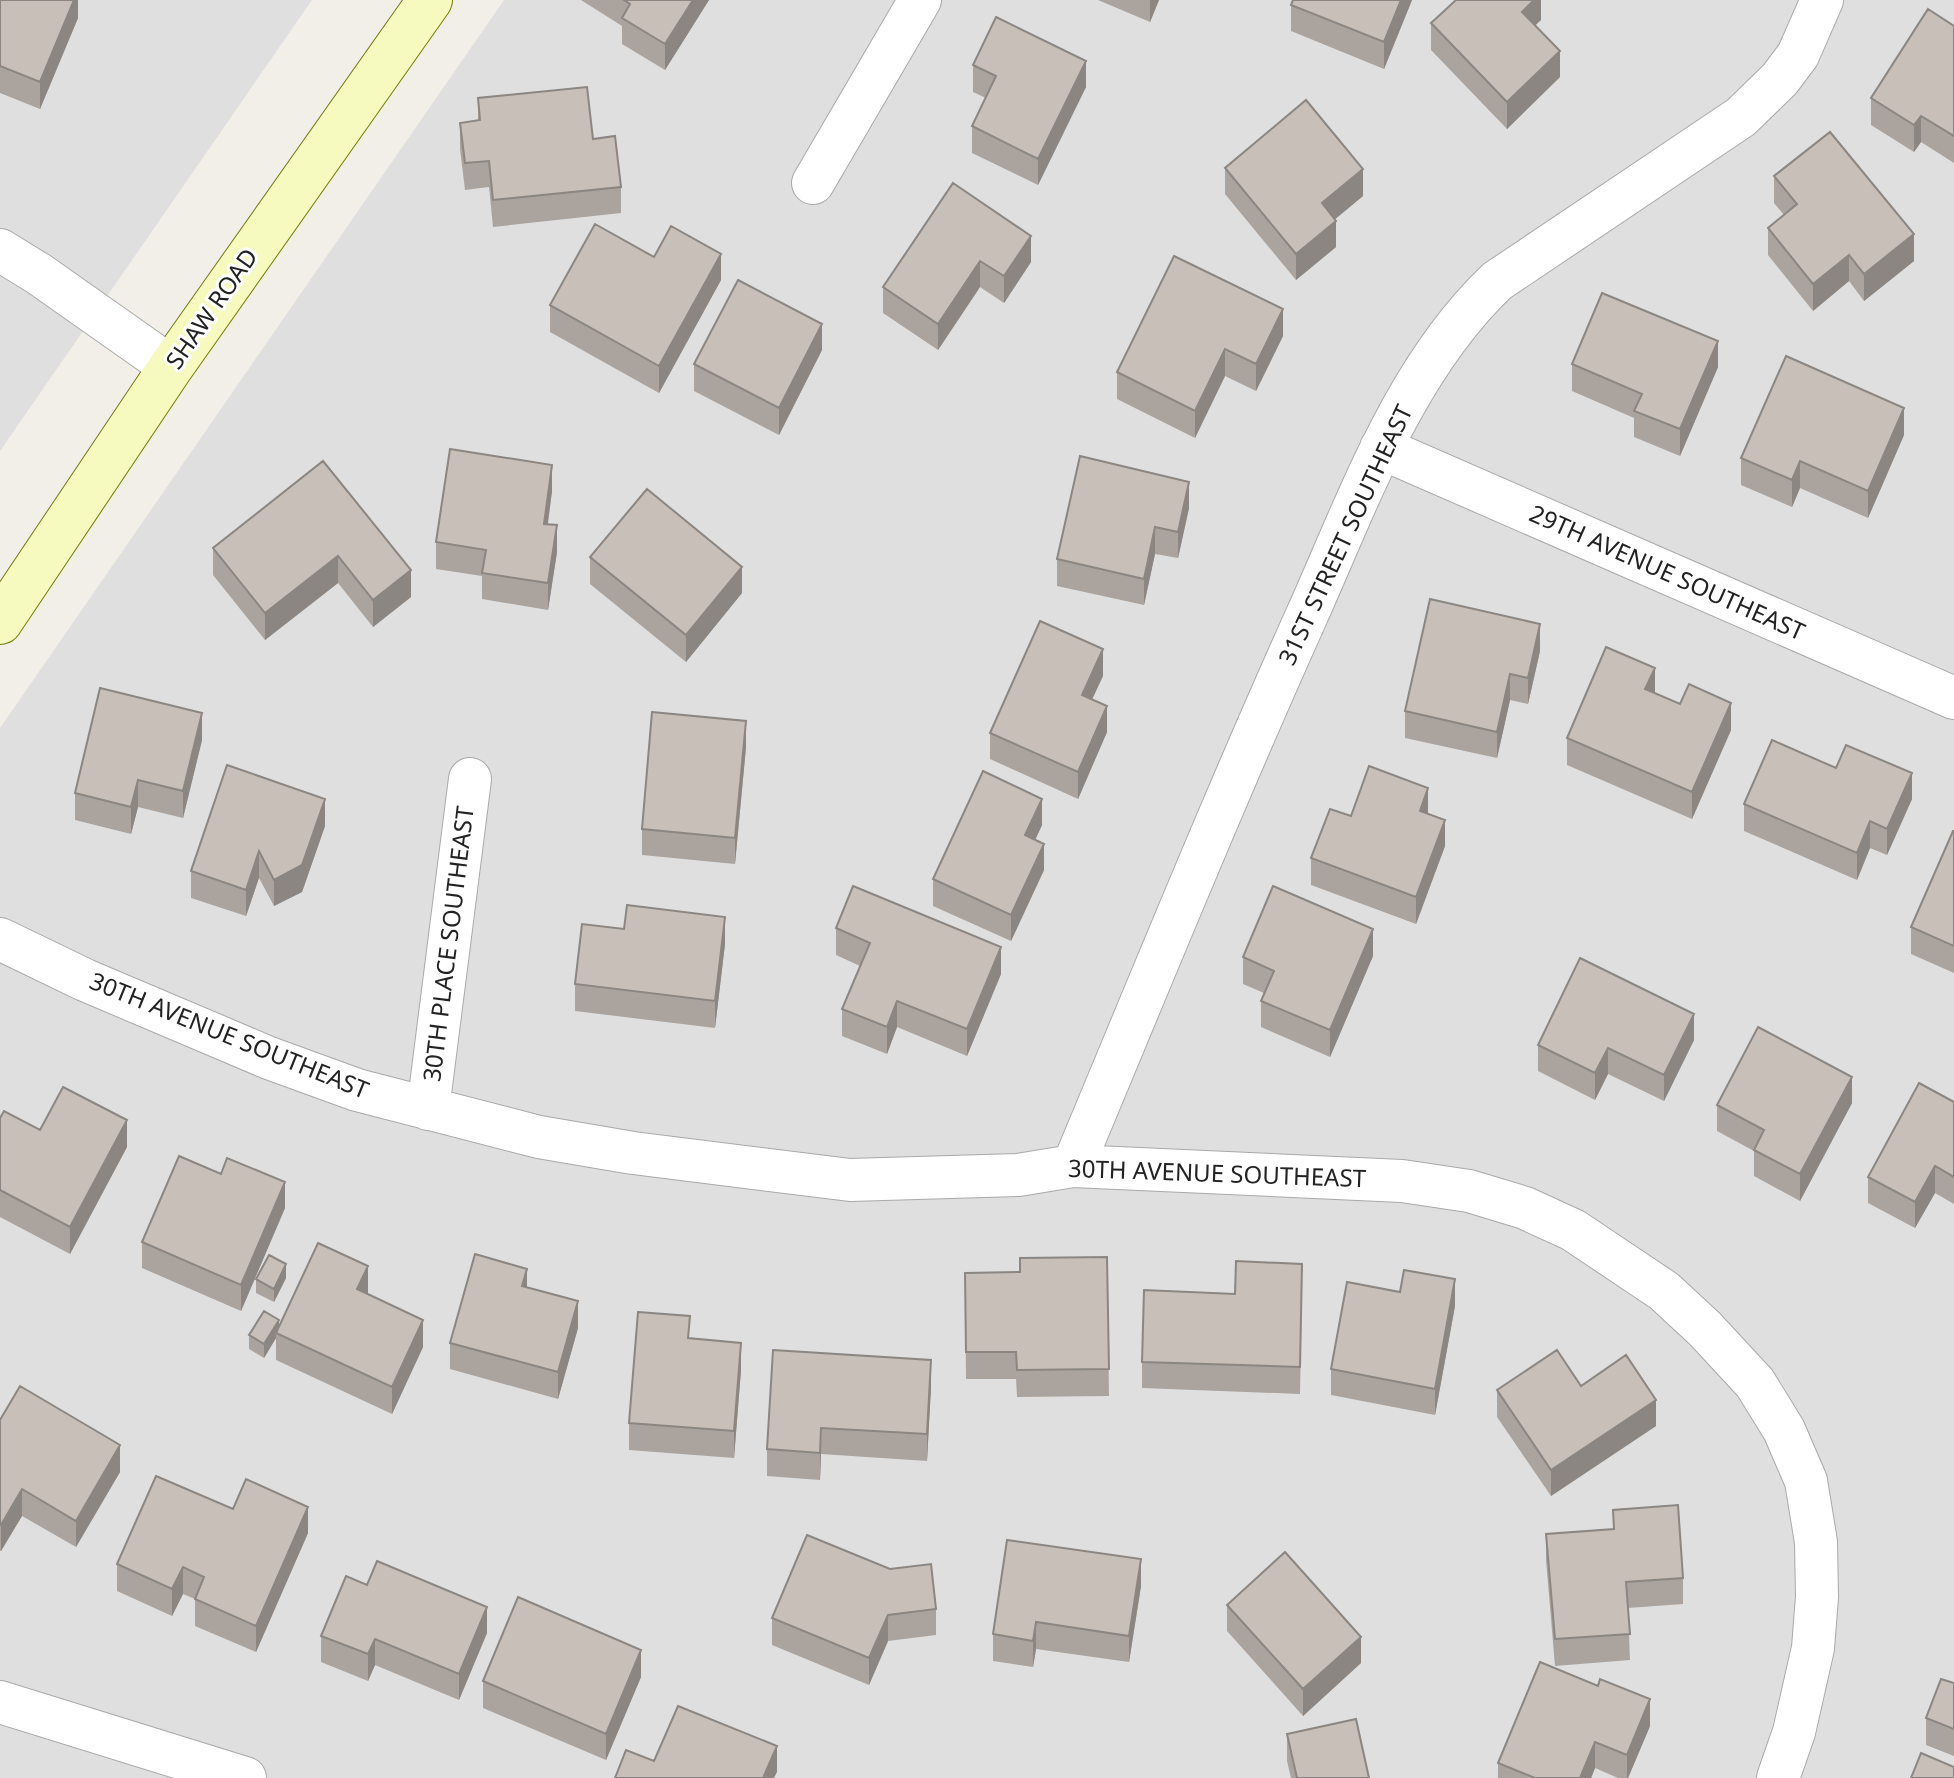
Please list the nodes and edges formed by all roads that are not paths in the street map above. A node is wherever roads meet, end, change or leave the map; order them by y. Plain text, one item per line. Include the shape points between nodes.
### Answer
1 (430, 0) edge
2 (920, 0) edge
3 (1819, 1) edge
4 (813, 183) dead end
5 (0, 250) edge
6 (171, 367) junction
7 (1381, 448) junction
8 (0, 622) edge
9 (1954, 698) edge
10 (470, 779) dead end
11 (0, 939) edge
12 (428, 1109) junction
13 (1073, 1166) junction
14 (0, 1702) edge
15 (245, 1778) edge
16 (1778, 1778) edge

1 - 6 main road, SHAW ROAD
2 - 4 street
3 - 7 street, 31ST STREET SOUTHEAST via 1798,55 1741,117 1497,281 1468,308
5 - 6 street
6 - 8 main road, SHAW ROAD
7 - 9 street, 29TH AVENUE SOUTHEAST
7 - 13 street, 31ST STREET SOUTHEAST via 1251,740
10 - 12 street, 30TH PLACE SOUTHEAST
11 - 12 street, 30TH AVENUE SOUTHEAST via 269,1058
12 - 13 street, 30TH AVENUE SOUTHEAST via 586,1145 850,1180 1018,1175
13 - 16 street, 30TH AVENUE SOUTHEAST via 1402,1181 1469,1191 1573,1230 1664,1291 1755,1383 1784,1430 1806,1481 1816,1542 1813,1648
14 - 15 street

